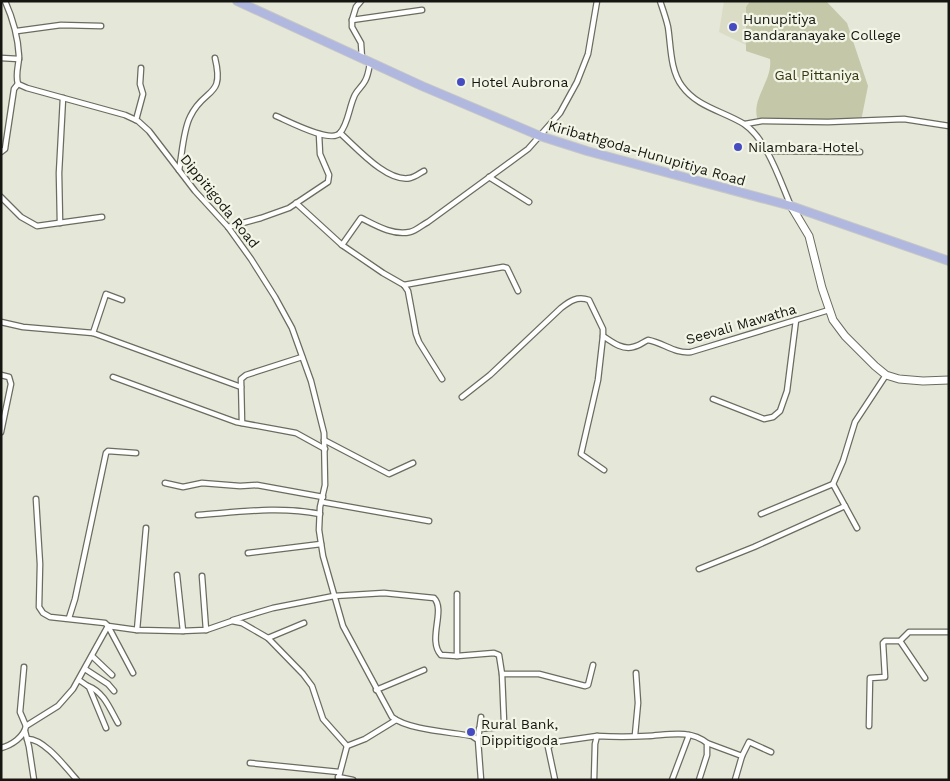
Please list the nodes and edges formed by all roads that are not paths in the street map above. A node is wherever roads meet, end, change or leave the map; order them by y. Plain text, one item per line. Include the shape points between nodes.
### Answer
1 (5, 1) edge
2 (237, 1) edge
3 (361, 1) edge
4 (597, 1) edge
5 (660, 1) edge
6 (422, 10) dead end
7 (352, 20) junction
8 (101, 26) dead end
9 (17, 31) junction
10 (1, 58) edge
11 (216, 58) dead end
12 (19, 59) junction
13 (362, 59) junction
14 (370, 63) junction
15 (141, 68) dead end
16 (18, 84) junction
17 (63, 98) junction
18 (276, 116) dead end
19 (136, 120) junction
20 (745, 124) junction
21 (949, 126) edge
22 (319, 134) junction
23 (340, 134) junction
24 (540, 136) junction
25 (766, 150) junction
26 (1, 152) edge
27 (860, 152) dead end
28 (179, 170) junction
29 (424, 171) dead end
30 (489, 177) junction
31 (1, 197) edge
32 (529, 202) dead end
33 (296, 203) junction
34 (791, 206) junction
35 (102, 217) dead end
36 (60, 223) junction
37 (228, 226) junction
38 (342, 245) junction
39 (949, 261) edge
40 (404, 284) junction
41 (518, 291) dead end
42 (122, 300) dead end
43 (829, 310) junction
44 (796, 320) junction
45 (1, 322) edge
46 (93, 333) junction
47 (603, 336) junction
48 (302, 357) junction
49 (1, 375) edge
50 (886, 375) junction
51 (113, 377) dead end
52 (442, 379) dead end
53 (949, 380) edge
54 (241, 387) junction
55 (462, 397) dead end
56 (714, 399) dead end
57 (242, 423) junction
58 (1, 432) edge
59 (324, 440) junction
60 (325, 449) junction
61 (136, 453) dead end
62 (413, 463) dead end
63 (604, 470) dead end
64 (165, 483) dead end
65 (833, 484) junction
66 (36, 499) dead end
67 (322, 499) junction
68 (845, 506) junction
69 (320, 514) junction
70 (761, 514) dead end
71 (198, 515) dead end
72 (429, 521) dead end
73 (146, 528) dead end
74 (856, 528) dead end
75 (322, 544) junction
76 (248, 553) dead end
77 (699, 569) dead end
78 (177, 575) dead end
79 (202, 576) dead end
80 (458, 594) dead end
81 (334, 596) junction
82 (69, 618) junction
83 (232, 621) junction
84 (304, 624) dead end
85 (108, 626) junction
86 (136, 630) junction
87 (206, 630) junction
88 (183, 631) junction
89 (949, 632) edge
90 (268, 638) junction
91 (900, 641) junction
92 (92, 656) junction
93 (457, 656) junction
94 (593, 665) dead end
95 (24, 667) dead end
96 (85, 668) junction
97 (424, 670) dead end
98 (134, 673) dead end
99 (636, 673) dead end
100 (502, 674) junction
101 (112, 675) dead end
102 (925, 678) dead end
103 (79, 680) junction
104 (87, 685) junction
105 (376, 690) junction
106 (114, 691) dead end
107 (480, 717) dead end
108 (396, 720) junction
109 (118, 723) dead end
110 (869, 726) dead end
111 (26, 728) junction
112 (106, 728) dead end
113 (478, 729) junction
114 (689, 735) junction
115 (597, 736) junction
116 (635, 736) junction
117 (27, 739) junction
118 (478, 740) junction
119 (707, 743) junction
120 (347, 746) junction
121 (1, 748) edge
122 (770, 752) dead end
123 (742, 756) junction
124 (250, 763) dead end
125 (338, 776) edge
126 (701, 779) edge
127 (34, 780) edge
128 (77, 780) edge
129 (353, 780) edge
130 (481, 780) edge
131 (555, 780) edge
132 (594, 780) edge
133 (672, 780) edge
134 (735, 780) edge

1 - 9 street
2 - 13 main road, Kiribathgoda-Hunupitiya Road
3 - 7 street
4 - 24 street via 588,54 577,82 560,113
5 - 20 street via 674,68 681,85 706,106
6 - 7 street
7 - 13 street via 352,27 361,43
8 - 9 street via 61,25
9 - 12 street
10 - 12 street
11 - 28 street via 218,85 189,118
12 - 16 street
13 - 14 main road, Kiribathgoda-Hunupitiya Road
14 - 23 street
14 - 24 main road, Kiribathgoda-Hunupitiya Road
15 - 19 street via 143,94
16 - 17 street, Dippitigoda Road
16 - 26 street via 14,89 6,142
17 - 19 street, Dippitigoda Road
17 - 36 street
18 - 22 street
19 - 28 street, Dippitigoda Road
20 - 21 street via 904,119
20 - 25 street
22 - 23 street
22 - 33 street via 320,154 328,182
23 - 29 street via 388,174 410,178
24 - 30 street via 528,149
24 - 34 main road, Kiribathgoda-Hunupitiya Road
25 - 27 street
25 - 34 street
28 - 37 street, Dippitigoda Road
30 - 32 street
30 - 38 street via 411,232 384,229 360,218
31 - 36 street via 37,226
33 - 37 street via 275,214
33 - 38 street
34 - 39 main road, Kiribathgoda-Hunupitiya Road
34 - 43 street via 809,236
35 - 36 street
37 - 48 street, Dippitigoda Road via 275,297 292,328
38 - 40 street
40 - 41 street via 503,267 507,268
40 - 52 street via 416,334
42 - 46 street via 106,294
43 - 44 street, Seevali Mawatha
43 - 50 street via 845,336
44 - 47 street, Seevali Mawatha via 686,353 648,340 628,348
44 - 56 street via 787,391 780,411 764,419
45 - 46 street
46 - 54 street
47 - 55 street via 604,329 589,300 573,299
47 - 63 street via 598,380 581,454
48 - 54 street via 246,375 241,379
48 - 59 street, Dippitigoda Road
49 - 58 street via 9,377 11,384
50 - 53 street via 907,380
50 - 65 street via 856,422
51 - 57 street
54 - 57 street
57 - 60 street via 296,433
59 - 60 street, Dippitigoda Road
59 - 62 street via 389,474
60 - 67 street, Dippitigoda Road
61 - 82 street via 106,453
64 - 67 street via 188,487 202,483 257,485
65 - 68 street
65 - 70 street
66 - 82 street via 39,607 50,617
67 - 69 street, Dippitigoda Road
67 - 72 street
68 - 74 street
68 - 77 street
69 - 71 street via 281,509
69 - 75 street, Dippitigoda Road
73 - 86 street
75 - 76 street
75 - 81 street, Dippitigoda Road
78 - 88 street
79 - 87 street
80 - 93 street
81 - 83 street via 273,608
81 - 93 street via 384,593 434,598 437,601 435,646 441,655
81 - 105 street, Dippitigoda Road via 343,626
82 - 85 street
83 - 87 street
83 - 90 street
84 - 90 street
85 - 86 street
85 - 92 street
85 - 98 street
86 - 88 street
87 - 88 street
89 - 91 street via 909,632
90 - 120 street via 304,674 312,686 323,719
91 - 102 street
91 - 110 street via 883,643 885,677 870,678
92 - 96 street
92 - 101 street
93 - 100 street via 499,655
94 - 100 street via 585,686 539,674
95 - 111 street via 20,712
96 - 103 street
96 - 106 street
97 - 105 street
99 - 116 street
100 - 113 street via 504,722 502,726
103 - 104 street
103 - 111 street via 58,706
104 - 109 street via 104,696
104 - 112 street
105 - 108 street, Dippitigoda Road
107 - 113 street
108 - 118 street via 418,728 472,736
108 - 120 street
111 - 117 street
111 - 121 street via 20,738
113 - 118 street
114 - 116 street
114 - 119 street
114 - 133 street
115 - 116 street
115 - 131 street via 550,745
115 - 132 street
117 - 127 street
117 - 128 street via 45,746
118 - 130 street
119 - 123 street
119 - 126 street
120 - 125 street
122 - 123 street via 749,742
123 - 134 street
124 - 125 street
125 - 129 street

